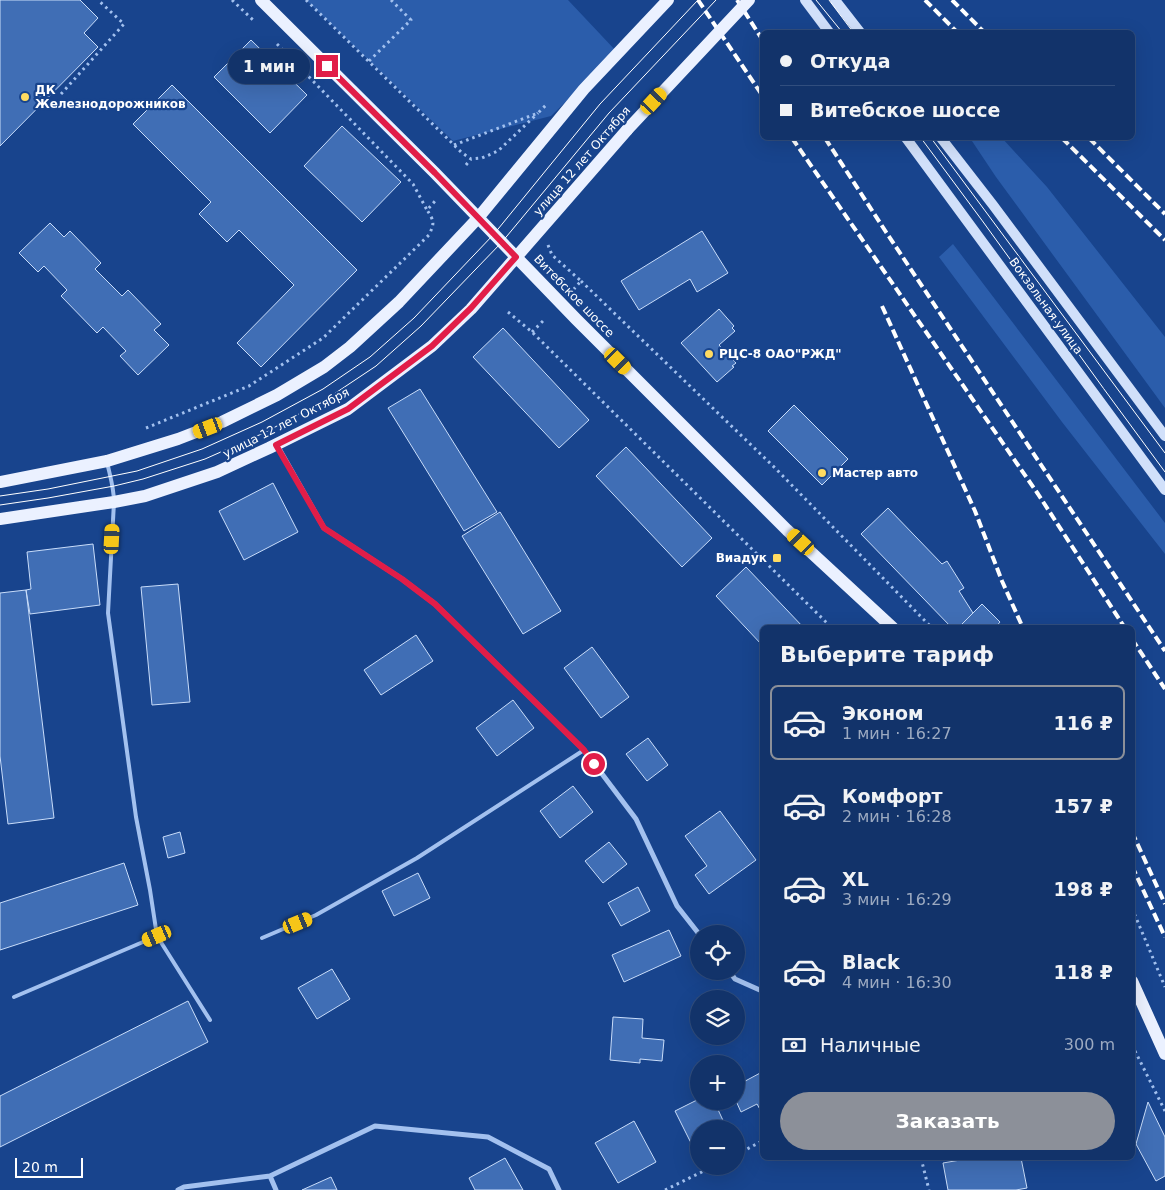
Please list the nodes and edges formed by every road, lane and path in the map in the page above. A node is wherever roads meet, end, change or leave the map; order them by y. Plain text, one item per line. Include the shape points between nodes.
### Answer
1 (98, 0) edge
2 (232, 0) edge
3 (261, 0) edge
4 (306, 0) edge
5 (391, 0) edge
6 (668, 0) edge
7 (749, 0) edge
8 (805, 0) edge
9 (835, 0) edge
10 (253, 20) dead end
11 (828, 30) edge
12 (858, 30) edge
13 (274, 41) dead end
14 (369, 61) junction
15 (61, 94) dead end
16 (552, 99) dead end
17 (538, 113) junction
18 (907, 140) edge
19 (943, 140) edge
20 (454, 145) junction
21 (471, 158) junction
22 (466, 165) dead end
23 (436, 200) dead end
24 (427, 210) junction
25 (478, 218) junction
26 (551, 240) dead end
27 (516, 257) junction
28 (581, 281) junction
29 (574, 289) dead end
30 (508, 312) dead end
31 (545, 318) dead end
32 (532, 332) junction
33 (141, 430) dead end
34 (1165, 436) edge
35 (276, 445) junction
36 (107, 461) junction
37 (0, 482) edge
38 (1165, 490) edge
39 (114, 502) junction
40 (0, 519) edge
41 (829, 625) edge
42 (890, 625) edge
43 (929, 625) edge
44 (584, 750) junction
45 (1135, 915) edge
46 (692, 925) edge
47 (157, 936) junction
48 (262, 938) dead end
49 (739, 980) edge
50 (1165, 987) edge
51 (1135, 988) edge
52 (760, 990) edge
53 (14, 997) dead end
54 (210, 1020) dead end
55 (1135, 1051) edge
56 (1165, 1054) edge
57 (1165, 1111) edge
58 (760, 1142) edge
59 (745, 1150) edge
60 (922, 1160) edge
61 (696, 1175) edge
62 (270, 1176) junction
63 (178, 1190) edge
64 (276, 1190) edge
65 (558, 1190) edge
66 (665, 1190) edge
67 (929, 1190) edge

1 - 15 path via 124,24
2 - 10 path
3 - 25 main road, Витебское шоссе
4 - 14 path
5 - 14 path via 411,20
6 - 25 main road via 584,89
7 - 27 main road, улица 12 лет Октября, bridge via 627,130
8 - 11 main road
9 - 12 main road
13 - 24 path via 413,184
14 - 20 path
16 - 17 path
17 - 20 path
17 - 21 path via 498,151 482,158
18 - 38 main road, Вокзальная улица
19 - 34 main road, Вокзальная улица
20 - 21 path
21 - 22 path
23 - 24 path
24 - 33 path via 434,225 428,236 323,338 248,386
25 - 27 main road, Витебское шоссе
25 - 36 main road via 399,302 324,367 222,422
26 - 28 path via 548,245 552,255
27 - 35 main road, улица 12 лет Октября via 432,346 348,409
27 - 42 main road, Витебское шоссе via 787,530
28 - 29 path
28 - 43 path via 775,468
30 - 32 path
31 - 32 path
32 - 41 path
35 - 39 main road, улица 12 лет Октября via 217,472 145,496
35 - 44 street via 324,528 435,604
36 - 37 main road
36 - 39 lane via 114,486
39 - 40 main road, улица 12 лет Октября
39 - 47 lane via 108,613 136,817
44 - 46 street via 636,819 677,906
44 - 48 lane via 418,858 316,916
45 - 50 path
47 - 53 lane
47 - 54 lane
49 - 52 street
51 - 56 main road
55 - 57 path
58 - 59 path
60 - 67 path
61 - 66 path
62 - 63 street
62 - 64 street
62 - 65 street via 375,1126 488,1136 550,1169

